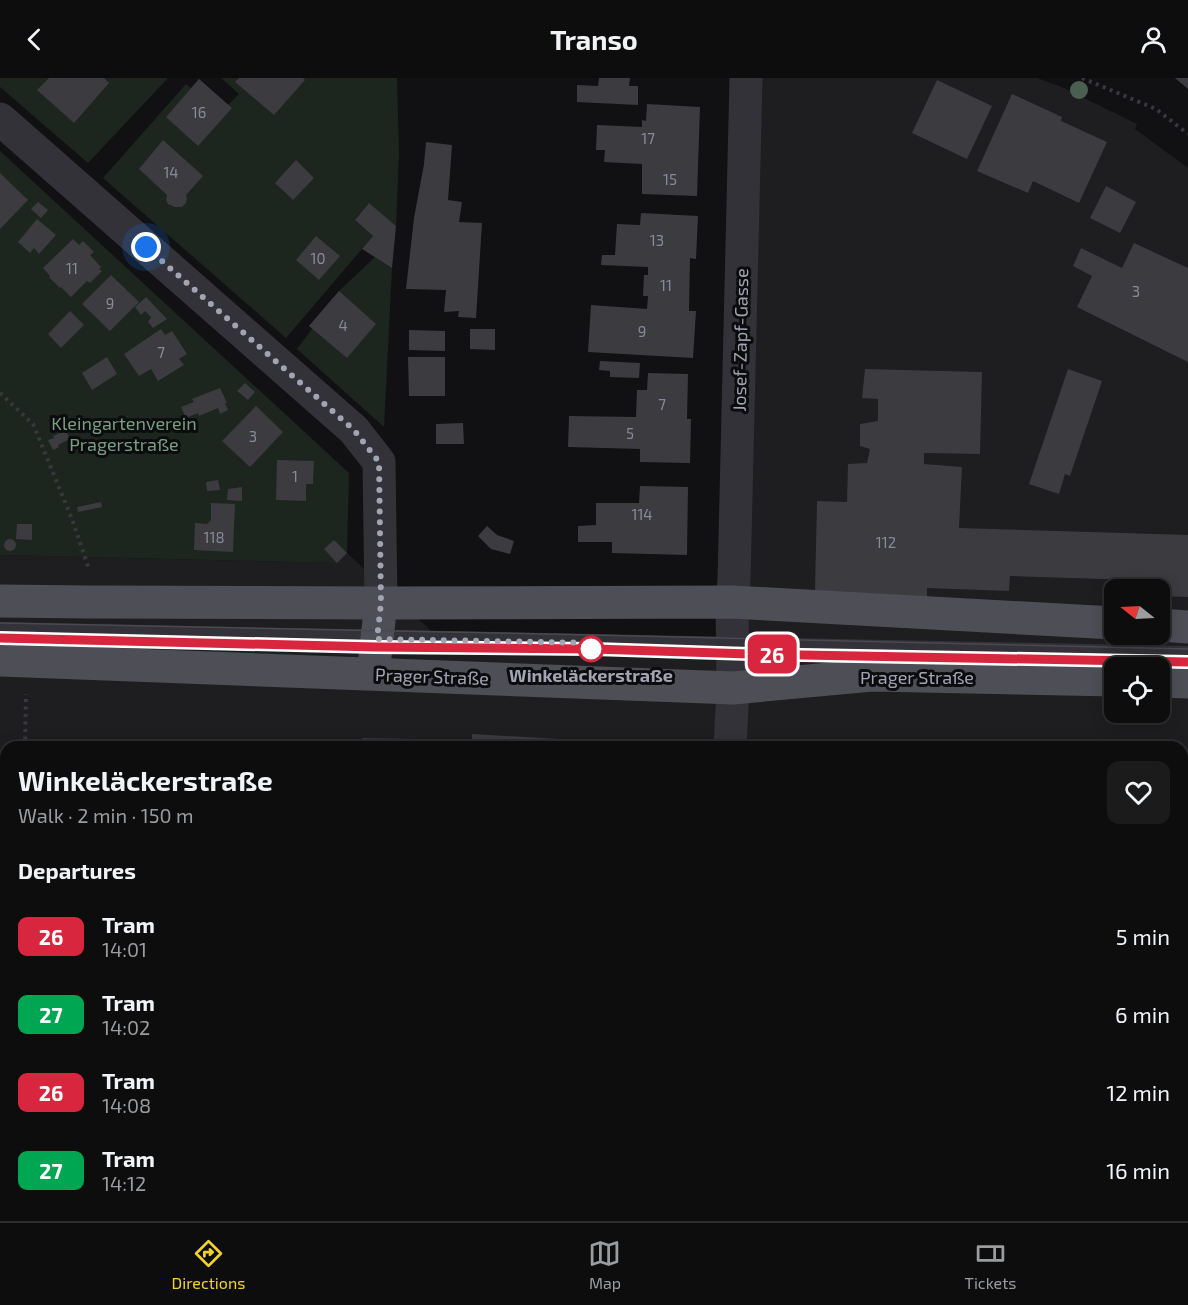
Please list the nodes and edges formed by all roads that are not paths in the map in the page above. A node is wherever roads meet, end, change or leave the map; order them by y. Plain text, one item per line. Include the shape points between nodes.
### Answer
1 (746, 78) edge
2 (0, 118) edge
3 (0, 601) edge
4 (732, 602) junction
5 (381, 603) junction
6 (1104, 622) edge
7 (1170, 626) edge
8 (1188, 627) edge
9 (0, 631) edge
10 (377, 639) junction
11 (733, 646) junction
12 (1188, 655) edge
13 (13, 660) edge
14 (373, 674) junction
15 (1104, 680) edge
16 (1170, 681) edge
17 (1188, 682) edge
18 (733, 688) junction
19 (730, 741) edge

1 - 4 street, Josef-Zapf-Gasse
2 - 5 street via 354,430 379,462
3 - 5 main road
4 - 5 main road
4 - 6 main road
4 - 11 street, Josef-Zapf-Gasse
5 - 10 main road
7 - 8 main road
9 - 10 lane
10 - 11 lane
10 - 14 main road
11 - 12 lane
11 - 18 street, Josef-Zapf-Gasse
13 - 14 main road, Prager Straße
14 - 18 main road, Prager Straße
15 - 18 main road, Prager Straße via 872,675
16 - 17 main road
18 - 19 street, Josef-Zapf-Gasse

